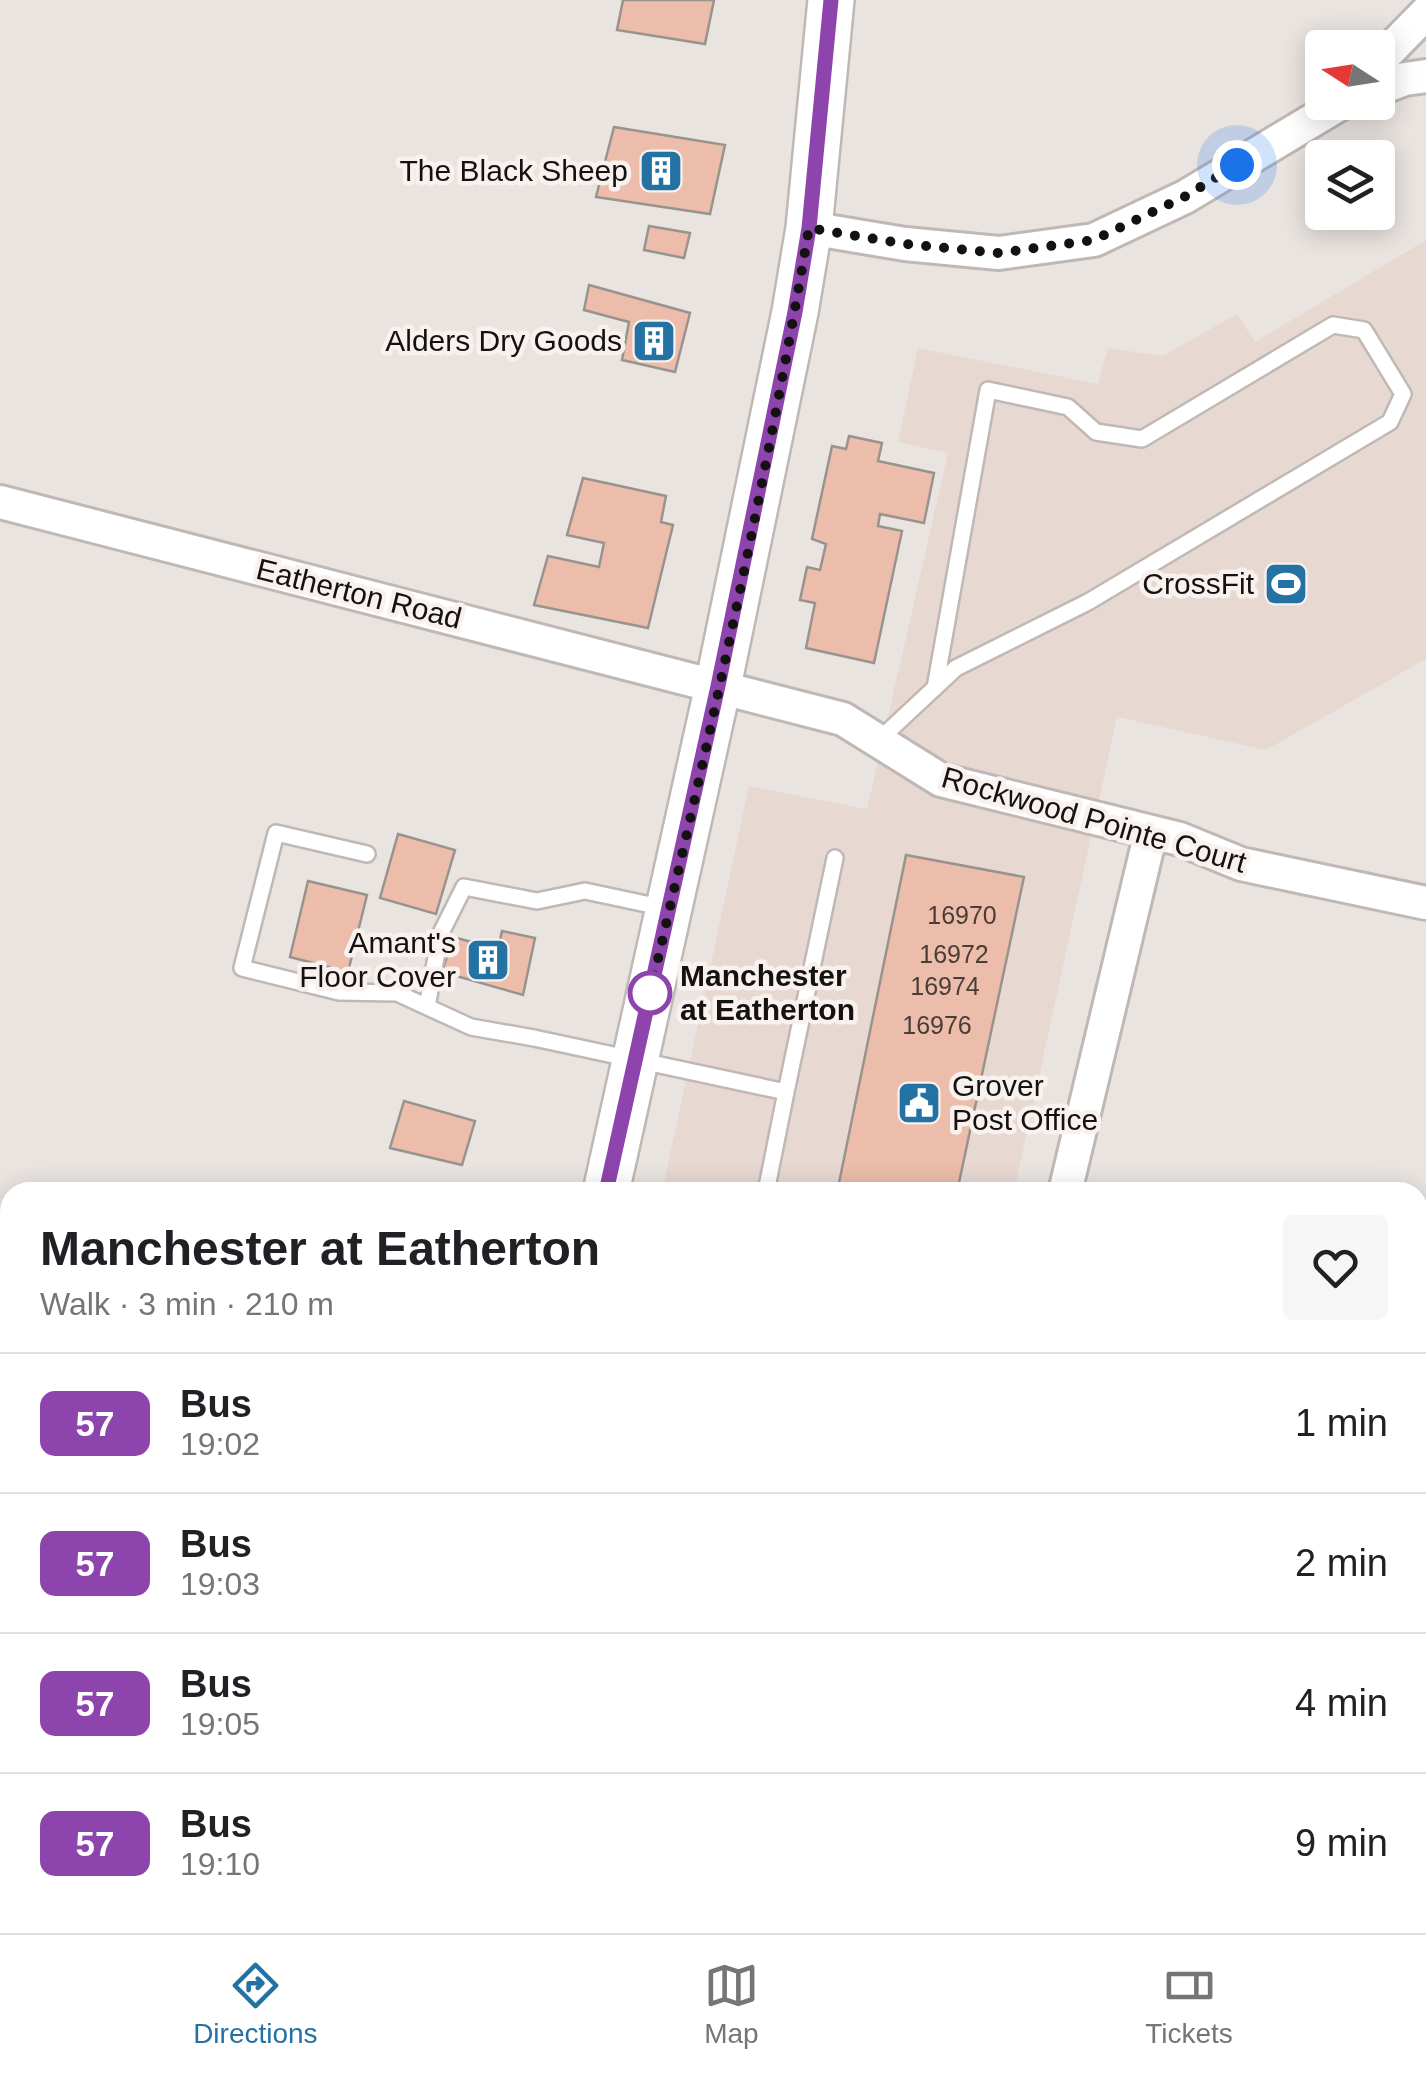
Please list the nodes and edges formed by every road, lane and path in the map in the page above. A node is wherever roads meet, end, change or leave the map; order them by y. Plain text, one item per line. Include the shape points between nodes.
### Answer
1 (831, 0) edge
2 (1426, 13) edge
3 (1395, 45) edge
4 (1426, 76) edge
5 (1395, 83) edge
6 (1313, 120) edge
7 (809, 228) junction
8 (0, 502) edge
9 (718, 686) junction
10 (935, 688) junction
11 (880, 739) junction
12 (1151, 832) junction
13 (367, 854) dead end
14 (835, 858) dead end
15 (1426, 903) edge
16 (669, 909) junction
17 (428, 1008) junction
18 (635, 1060) junction
19 (786, 1092) junction
20 (608, 1182) edge
21 (768, 1182) edge
22 (1068, 1182) edge

1 - 7 street
2 - 3 street
4 - 5 street
6 - 7 street via 1184,197 1094,240 999,253
7 - 9 street
8 - 9 street, Eatherton Road
9 - 11 street, Rockwood Pointe Court via 844,719
9 - 16 street
10 - 10 lane via 956,668 1088,602 1390,422 1404,394 1364,330 1333,325 1142,438 1096,432 1068,407 988,390
10 - 11 lane
11 - 12 street, Rockwood Pointe Court via 941,780
12 - 15 street, Rockwood Pointe Court via 1241,864
12 - 22 street
13 - 17 lane via 276,834 242,968 340,992 396,993
14 - 19 lane
16 - 17 lane via 585,891 538,901 464,887 440,935
16 - 18 street
17 - 18 lane via 471,1027
18 - 19 lane
18 - 20 street
19 - 21 lane

